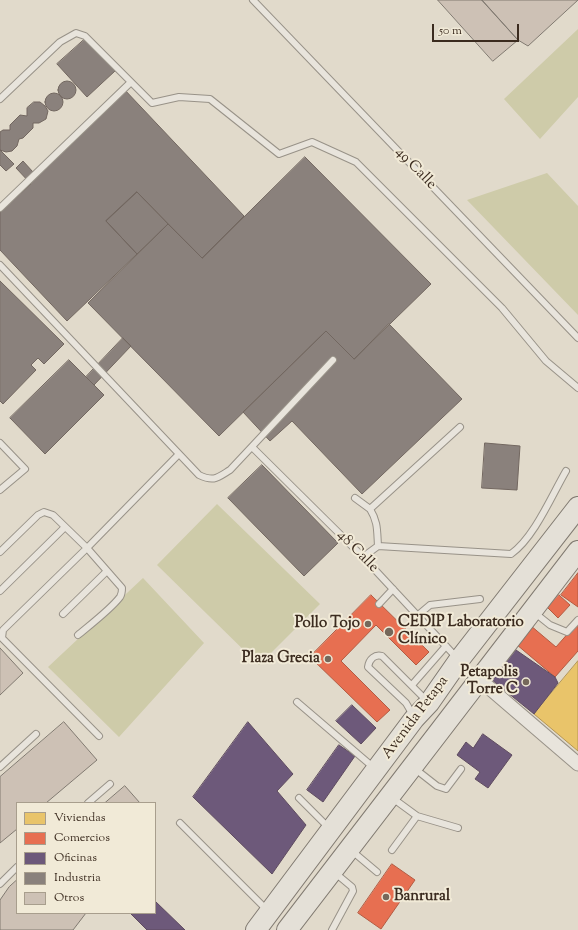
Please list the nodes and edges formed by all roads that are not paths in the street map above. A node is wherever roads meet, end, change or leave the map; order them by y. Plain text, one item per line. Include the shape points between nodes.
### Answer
1 (253, 0) edge
2 (131, 82) junction
3 (0, 99) edge
4 (0, 208) edge
5 (0, 264) edge
6 (578, 338) edge
7 (333, 360) dead end
8 (578, 388) edge
9 (460, 427) dead end
10 (0, 443) edge
11 (252, 447) junction
12 (179, 454) junction
13 (566, 471) dead end
14 (0, 490) edge
15 (355, 498) dead end
16 (578, 507) edge
17 (370, 509) junction
18 (65, 527) junction
19 (378, 546) junction
20 (87, 548) junction
21 (578, 551) edge
22 (0, 552) edge
23 (363, 557) junction
24 (107, 571) junction
25 (565, 580) dead end
26 (393, 589) junction
27 (0, 591) edge
28 (480, 599) dead end
29 (379, 604) dead end
30 (532, 611) junction
31 (63, 614) dead end
32 (417, 616) junction
33 (578, 620) edge
34 (78, 635) dead end
35 (452, 653) junction
36 (479, 679) junction
37 (412, 685) junction
38 (297, 702) dead end
39 (428, 702) junction
40 (414, 719) junction
41 (36, 734) dead end
42 (99, 736) dead end
43 (578, 764) edge
44 (412, 766) junction
45 (0, 767) edge
46 (461, 769) dead end
47 (376, 770) junction
48 (110, 784) dead end
49 (389, 795) junction
50 (299, 798) dead end
51 (89, 802) edge
52 (417, 816) junction
53 (180, 823) dead end
54 (458, 828) dead end
55 (331, 830) junction
56 (349, 848) junction
57 (392, 850) dead end
58 (16, 868) edge
59 (332, 871) junction
60 (377, 872) dead end
61 (0, 884) edge
62 (269, 912) junction
63 (256, 930) edge
64 (286, 930) edge
65 (332, 930) edge

1 - 6 lane, 49 Calle
2 - 3 lane via 85,36 76,33 60,42
2 - 4 lane
2 - 8 lane via 152,103 179,97 210,99 279,154 312,142 356,162 502,308 546,361
5 - 12 lane
7 - 11 lane
9 - 17 lane
10 - 14 lane via 25,469
11 - 12 lane via 230,470 218,478 208,479 199,475
11 - 23 lane, 48 Calle
12 - 20 lane
13 - 19 lane via 544,514 518,549 511,554
15 - 17 lane
16 - 35 main road, Avenida Petapa
17 - 19 lane via 375,518
18 - 20 lane
18 - 22 lane via 53,515 44,512
18 - 27 lane
19 - 23 lane
20 - 24 lane
20 - 42 lane via 2,630 2,638
21 - 30 main road, Avenida Petapa
23 - 26 lane, 48 Calle
24 - 31 lane
24 - 34 lane via 122,588 121,596
25 - 30 lane via 542,607
26 - 29 lane
26 - 32 lane, 48 Calle
28 - 32 lane via 430,605
30 - 33 lane via 550,625 567,632
30 - 36 main road, Avenida Petapa
32 - 35 lane, 48 Calle
35 - 36 main road
35 - 37 lane
35 - 39 main road, Avenida Petapa
36 - 43 street
36 - 44 main road, Avenida Petapa
37 - 39 lane
37 - 40 lane via 382,656 374,656 368,663 370,670 406,703
38 - 47 lane
39 - 40 main road, Avenida Petapa
40 - 47 main road, Avenida Petapa
41 - 45 lane
44 - 46 lane via 437,786 446,789
44 - 49 main road, Avenida Petapa
47 - 55 main road, Avenida Petapa
48 - 51 lane
49 - 52 lane
49 - 56 main road, Avenida Petapa
50 - 55 lane
52 - 54 lane
52 - 57 lane
53 - 62 lane
55 - 62 main road, Avenida Petapa
56 - 59 main road, Avenida Petapa
56 - 60 lane
58 - 61 lane
59 - 64 main road, Avenida Petapa
59 - 65 lane via 348,883 353,891
62 - 63 main road, Avenida Petapa

